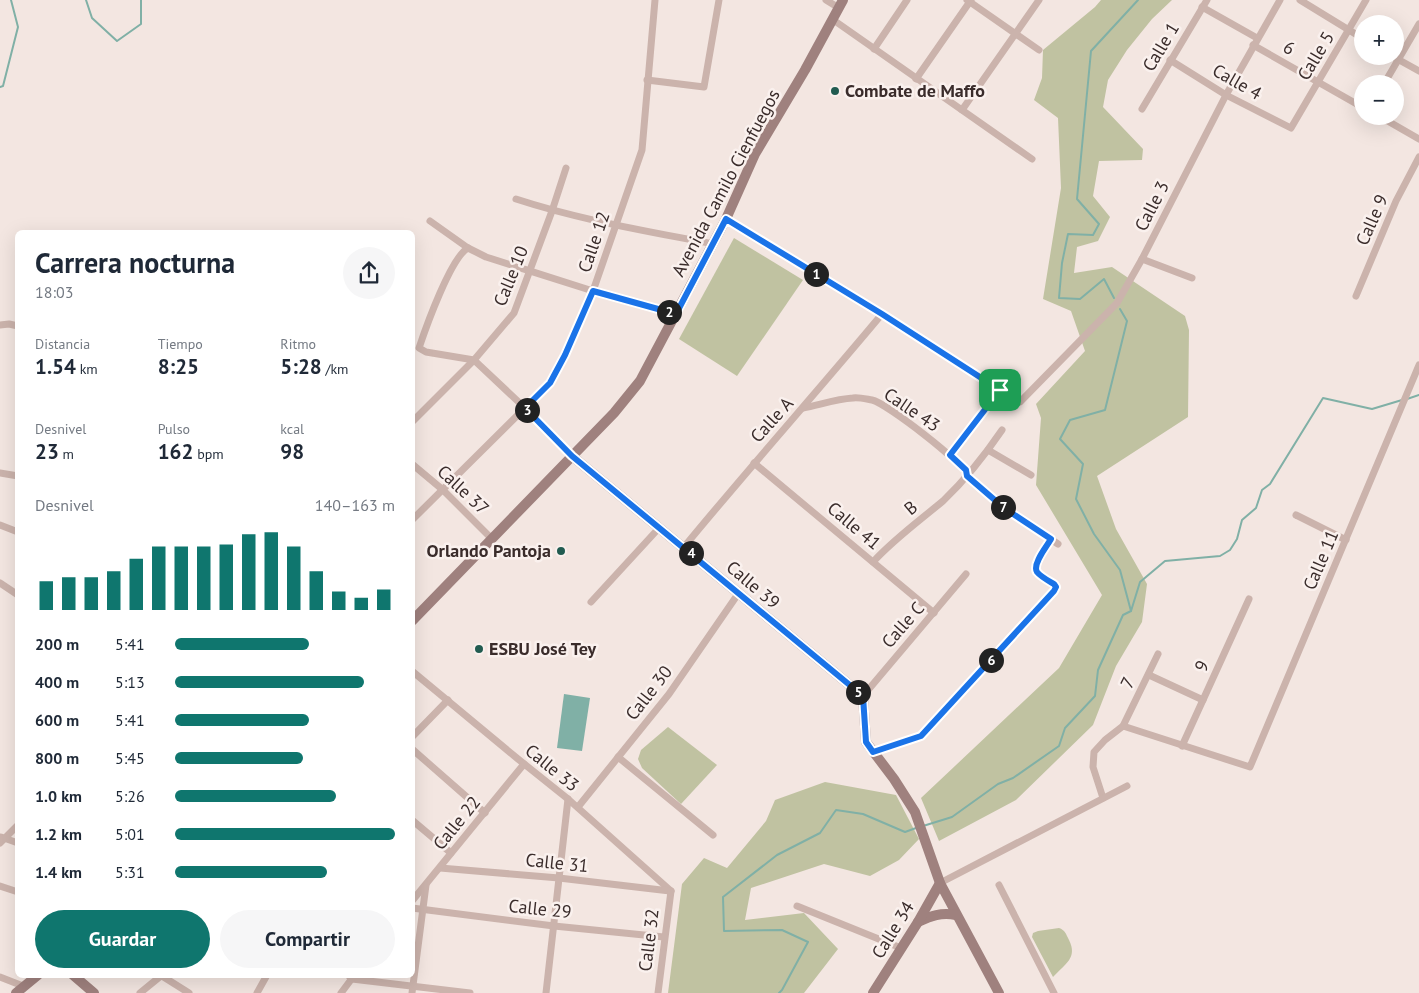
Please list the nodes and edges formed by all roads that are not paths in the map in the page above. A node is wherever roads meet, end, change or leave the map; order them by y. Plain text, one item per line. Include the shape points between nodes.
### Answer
1 (655, 0) edge
2 (719, 0) edge
3 (826, 0) edge
4 (907, 0) edge
5 (1039, 0) edge
6 (1207, 0) edge
7 (1280, 0) edge
8 (1300, 0) edge
9 (1366, 0) edge
10 (969, 1) edge
11 (841, 4) edge
12 (1202, 7) junction
13 (832, 19) junction
14 (1419, 24) edge
15 (1350, 30) junction
16 (1015, 33) junction
17 (1354, 33) edge
18 (1255, 41) junction
19 (1404, 45) edge
20 (874, 49) junction
21 (1039, 50) dead end
22 (1170, 60) junction
23 (1404, 63) edge
24 (1419, 71) edge
25 (916, 78) junction
26 (647, 80) junction
27 (1318, 82) junction
28 (1226, 95) junction
29 (1354, 102) edge
30 (1142, 109) dead end
31 (962, 110) junction
32 (1395, 125) edge
33 (1291, 128) joint
34 (1419, 139) edge
35 (1419, 157) edge
36 (1032, 159) dead end
37 (566, 168) dead end
38 (516, 199) dead end
39 (552, 211) junction
40 (726, 219) junction
41 (430, 221) dead end
42 (616, 226) junction
43 (713, 244) junction
44 (468, 248) junction
45 (1142, 259) junction
46 (530, 270) junction
47 (1192, 278) dead end
48 (593, 291) junction
49 (1356, 296) dead end
50 (676, 314) junction
51 (882, 314) junction
52 (0, 325) edge
53 (15, 325) edge
54 (474, 360) junction
55 (1419, 365) edge
56 (1000, 390) junction
57 (525, 408) junction
58 (804, 408) junction
59 (415, 419) edge
60 (1002, 430) dead end
61 (988, 450) junction
62 (950, 455) junction
63 (572, 456) junction
64 (754, 463) junction
65 (415, 467) edge
66 (0, 473) edge
67 (1031, 475) dead end
68 (15, 476) edge
69 (967, 476) junction
70 (443, 490) junction
71 (1296, 515) dead end
72 (415, 517) edge
73 (0, 525) edge
74 (659, 528) junction
75 (15, 531) edge
76 (492, 539) junction
77 (1051, 539) junction
78 (1346, 540) junction
79 (1058, 544) dead end
80 (684, 547) junction
81 (873, 562) junction
82 (966, 574) dead end
83 (0, 583) edge
84 (15, 593) edge
85 (738, 594) junction
86 (1249, 599) dead end
87 (591, 602) dead end
88 (934, 613) junction
89 (415, 618) edge
90 (1158, 654) dead end
91 (415, 673) edge
92 (1149, 675) junction
93 (863, 696) junction
94 (448, 700) junction
95 (1203, 700) junction
96 (1123, 726) junction
97 (415, 734) edge
98 (1182, 746) junction
99 (415, 752) edge
100 (873, 752) junction
101 (618, 757) junction
102 (524, 764) junction
103 (1127, 786) dead end
104 (1103, 798) junction
105 (568, 799) junction
106 (578, 807) junction
107 (485, 813) junction
108 (415, 823) edge
109 (15, 827) edge
110 (713, 835) dead end
111 (1, 839) edge
112 (15, 842) edge
113 (451, 853) junction
114 (440, 868) junction
115 (559, 878) junction
116 (940, 883) junction
117 (426, 885) junction
118 (999, 885) dead end
119 (0, 886) edge
120 (15, 891) edge
121 (671, 891) junction
122 (415, 898) edge
123 (797, 906) dead end
124 (415, 909) edge
125 (423, 911) junction
126 (956, 915) junction
127 (918, 922) junction
128 (554, 926) junction
129 (664, 937) junction
130 (901, 948) junction
131 (415, 974) edge
132 (0, 977) edge
133 (34, 978) edge
134 (76, 978) edge
135 (158, 978) edge
136 (167, 978) edge
137 (265, 978) edge
138 (351, 978) edge
139 (361, 978) edge
140 (20, 989) edge
141 (413, 990) edge
142 (94, 993) edge
143 (140, 993) edge
144 (190, 993) edge
145 (257, 993) edge
146 (341, 993) edge
147 (470, 993) edge
148 (546, 993) edge
149 (658, 993) edge
150 (873, 993) edge
151 (999, 993) edge
152 (1054, 993) edge

1 - 26 street, Calle 12
2 - 26 street via 704,87
3 - 11 street
4 - 20 street
5 - 16 street
6 - 12 street, Calle 1
7 - 18 street, Calle 3
8 - 15 street
9 - 15 street, Calle 5
10 - 16 street
10 - 25 street
11 - 13 street, Avenida Camilo Cienfuegos
12 - 18 street, 6
12 - 22 street, Calle 1
13 - 20 street
13 - 40 street, Avenida Camilo Cienfuegos via 755,154
14 - 19 street
15 - 17 street
15 - 27 street, Calle 5
16 - 21 street
16 - 31 street
18 - 27 street, 6
18 - 28 street, Calle 3
20 - 25 street
22 - 28 street, Calle 4
22 - 30 street, Calle 1
23 - 24 street
25 - 31 street
26 - 42 street, Calle 12 via 642,150
27 - 29 street, 6
27 - 33 street, Calle 5
28 - 33 street, Calle 4
28 - 45 street, Calle 3
31 - 36 street
32 - 34 street
35 - 49 street, Calle 9 via 1396,201
37 - 39 street, Calle 10
38 - 39 street
39 - 42 street
39 - 46 street, Calle 10
40 - 43 street, Avenida Camilo Cienfuegos
40 - 51 street
41 - 44 street
42 - 43 street
42 - 48 street, Calle 12
43 - 50 street, Avenida Camilo Cienfuegos
44 - 46 street
44 - 54 street via 463,250 451,271 419,348
45 - 47 street
45 - 56 street, Calle 3 via 1117,303 1020,402
46 - 48 street
46 - 54 street, Calle 10 via 514,313
48 - 50 street
48 - 57 street, Calle 12 via 550,383
50 - 63 street, Avenida Camilo Cienfuegos via 640,381
51 - 56 street
51 - 58 street, Calle A
52 - 53 street
54 - 57 street, Calle 39
54 - 59 street, Calle 10
55 - 78 street, Calle 11
56 - 62 street
57 - 63 street, Calle 39
57 - 70 street, Calle 12
58 - 62 street, Calle 43 via 853,398 875,401
58 - 64 street, Calle A
60 - 61 street, B
61 - 67 street
61 - 69 street, B
62 - 69 street, Calle 43 via 966,470
63 - 74 street, Calle 39
63 - 76 street, Avenida Camilo Cienfuegos
64 - 80 street, Calle A
64 - 81 street, Calle 41
65 - 70 street, Calle 37
66 - 68 street
69 - 77 street, Calle 43 via 1004,508
69 - 81 street, B
70 - 72 street, Calle 12
70 - 76 street, Calle 37
71 - 78 street
73 - 75 street
74 - 80 street, Calle 39
74 - 87 street
76 - 89 street, Avenida Camilo Cienfuegos
77 - 79 street, Calle 43
77 - 100 street via 1036,569 1054,584 1054,591 921,736
78 - 98 street, Calle 11 via 1250,767
80 - 85 street, Calle 39
81 - 88 street, Calle 41
82 - 88 street, Calle C
83 - 84 street
85 - 93 street, Calle 39
85 - 101 street, Calle 30 via 669,694
86 - 95 street, 9
88 - 93 street, Calle C
90 - 92 street, 7
91 - 94 street, Calle 33
92 - 95 street
92 - 96 street, 7
93 - 100 street via 866,742
94 - 97 street
94 - 102 street, Calle 33
95 - 98 street, 9
96 - 98 street
96 - 104 street via 1094,752 1093,768
99 - 107 street
100 - 116 street via 915,812
101 - 106 street, Calle 30
101 - 110 street
102 - 105 street, Calle 33
102 - 107 street, Calle 22
103 - 104 street
104 - 116 street
105 - 106 street, Calle 33
105 - 115 street
106 - 121 street, Calle 33
107 - 113 street, Calle 22
108 - 113 street
109 - 111 street
111 - 112 street
113 - 114 street, Calle 22
114 - 115 street, Calle 31
114 - 117 street, Calle 22
115 - 121 street, Calle 31
115 - 128 street
116 - 126 street
116 - 127 street, Calle 34
117 - 122 street, Calle 22
117 - 125 street
118 - 152 street
119 - 120 street
121 - 129 street, Calle 32
123 - 130 street
124 - 125 street, Calle 29
125 - 128 street, Calle 29
125 - 131 street
126 - 127 street via 945,913
126 - 151 street
127 - 130 street, Calle 34
128 - 129 street, Calle 29
128 - 148 street
129 - 149 street, Calle 32
130 - 150 street, Calle 34
132 - 140 street
133 - 140 street
134 - 142 street
135 - 143 street
136 - 144 street
137 - 145 street
138 - 146 street
139 - 141 street
141 - 147 street

